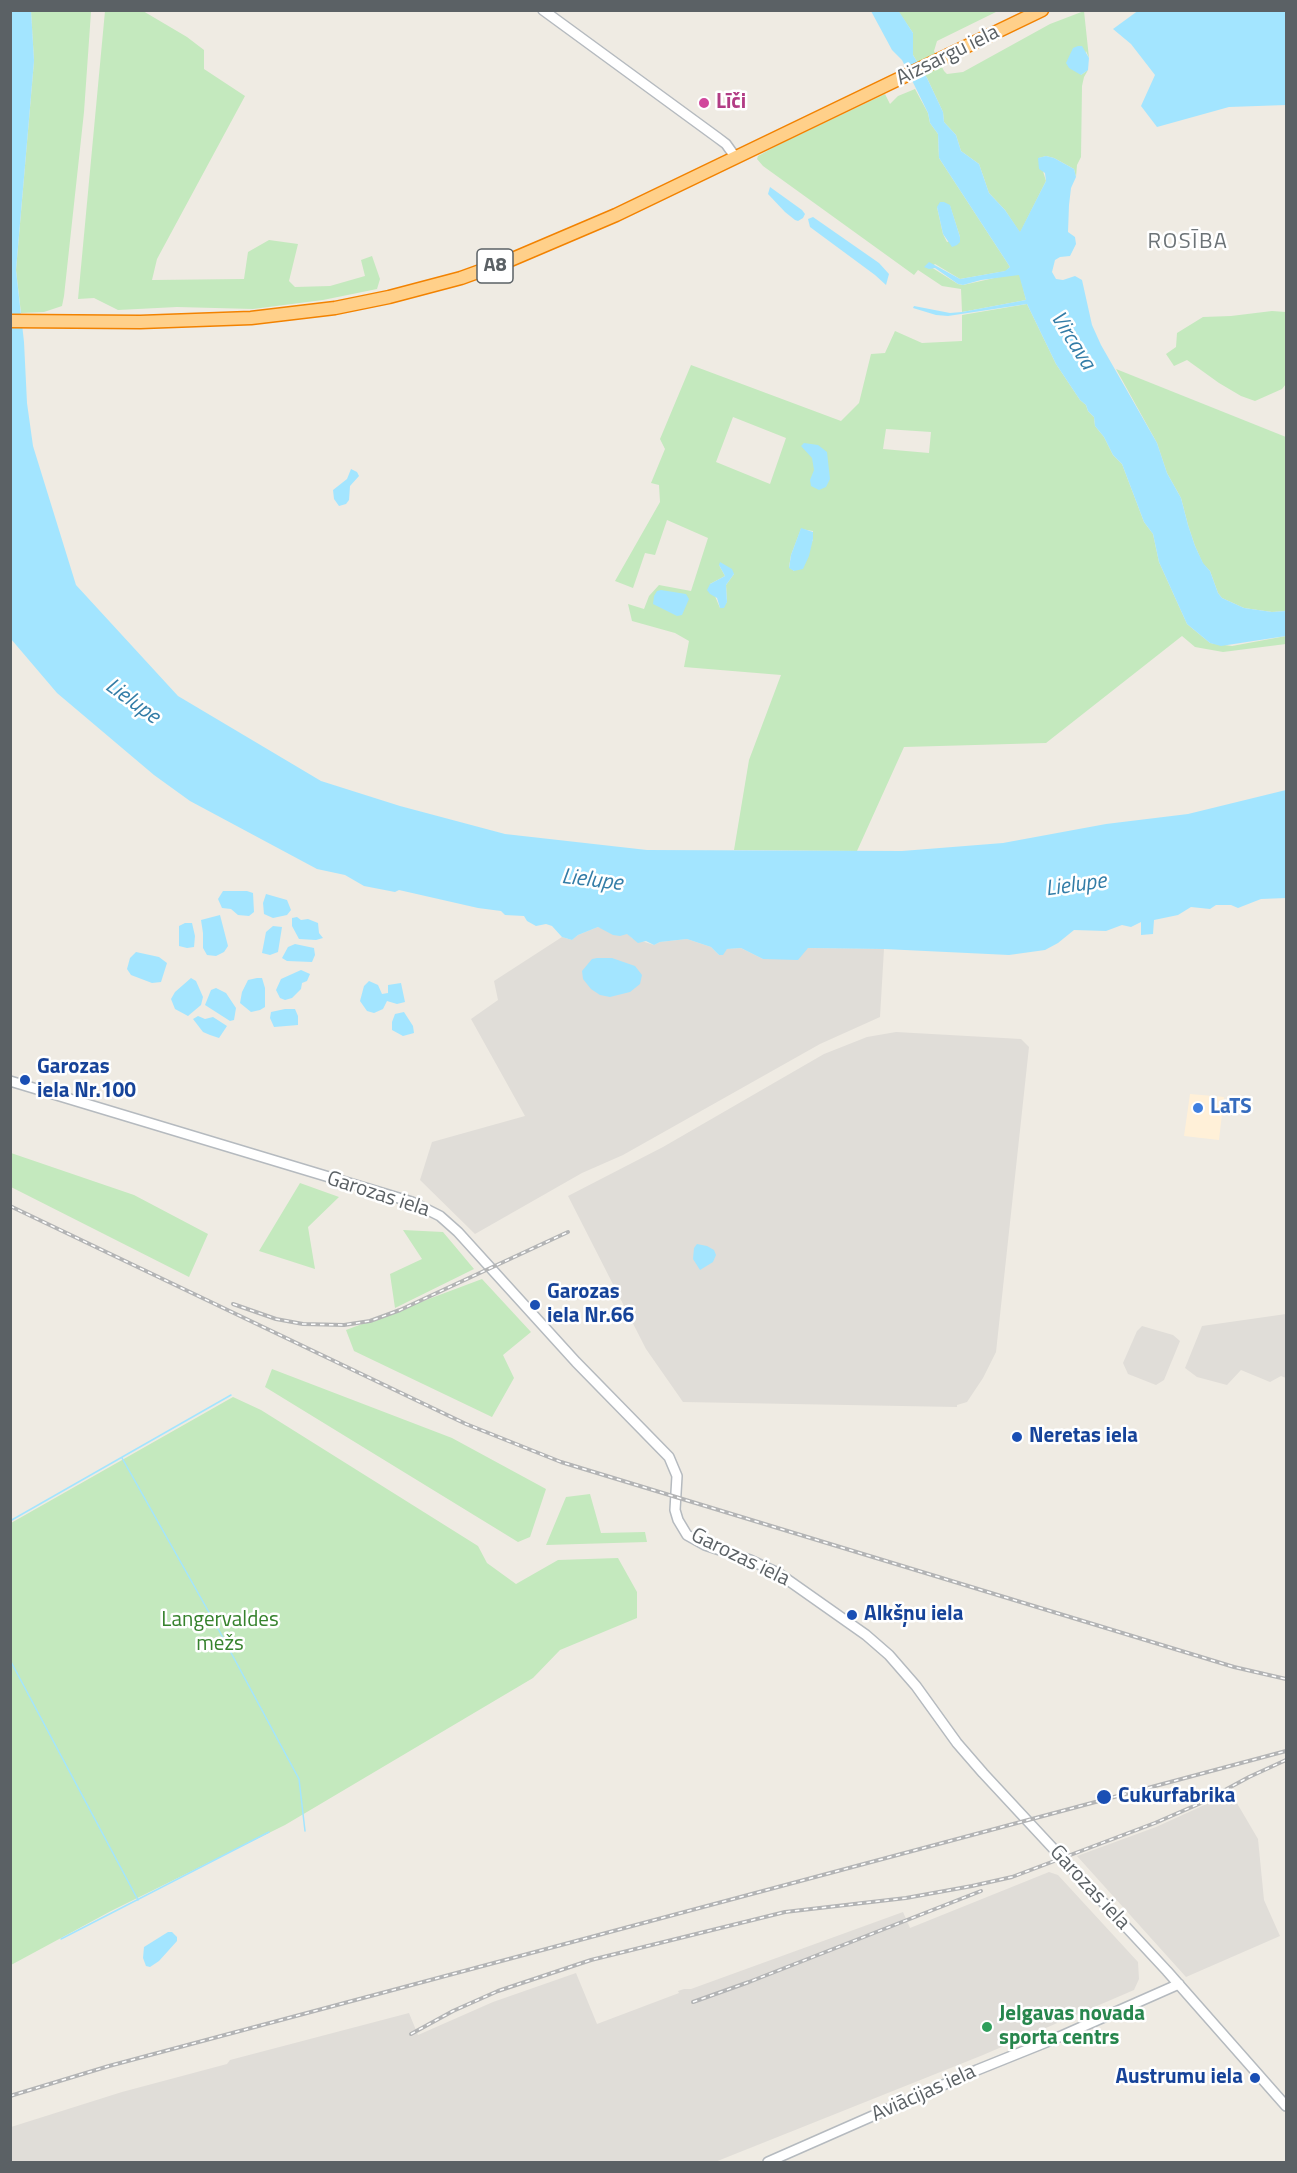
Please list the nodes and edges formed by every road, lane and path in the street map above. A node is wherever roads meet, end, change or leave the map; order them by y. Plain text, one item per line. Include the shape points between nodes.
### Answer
1 (543, 10) edge
2 (1042, 10) edge
3 (736, 158) junction
4 (10, 321) edge
5 (10, 1081) edge
6 (1179, 1984) junction
7 (1287, 2106) edge
8 (768, 2163) edge

1 - 3 main road via 718,138
2 - 3 highway, Aizsargu iela / A8
3 - 4 highway, A8 via 562,240 471,274 399,295 335,308 251,318
5 - 6 main road, Garozas iela via 412,1202 440,1216 669,1457 676,1476 678,1520 687,1535 778,1573 889,1655 983,1773
6 - 7 main road, Garozas iela
6 - 8 main road, Aviācijas iela

